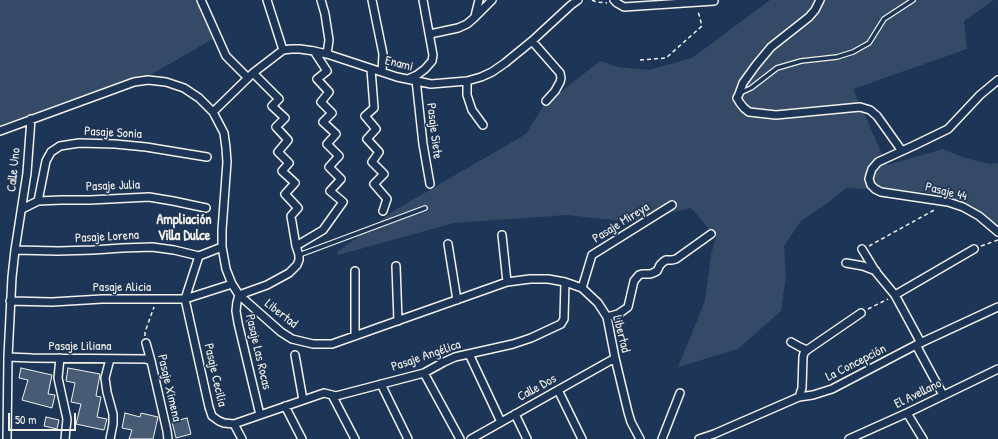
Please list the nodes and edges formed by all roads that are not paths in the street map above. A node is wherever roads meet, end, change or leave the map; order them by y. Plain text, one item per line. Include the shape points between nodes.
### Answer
1 (201, 0) edge
2 (267, 0) edge
3 (321, 0) edge
4 (372, 0) edge
5 (423, 0) edge
6 (479, 0) edge
7 (492, 0) edge
8 (578, 0) edge
9 (820, 0) edge
10 (913, 0) edge
11 (714, 1) dead end
12 (615, 2) edge
13 (474, 18) junction
14 (430, 34) junction
15 (532, 41) junction
16 (283, 50) junction
17 (314, 51) junction
18 (327, 54) junction
19 (371, 69) junction
20 (382, 72) junction
21 (251, 75) junction
22 (412, 80) junction
23 (998, 80) edge
24 (467, 81) junction
25 (738, 94) junction
26 (546, 101) dead end
27 (213, 112) junction
28 (31, 119) junction
29 (483, 125) dead end
30 (0, 131) edge
31 (902, 151) junction
32 (207, 157) dead end
33 (430, 184) dead end
34 (38, 201) junction
35 (672, 205) dead end
36 (206, 208) dead end
37 (425, 208) dead end
38 (22, 209) junction
39 (383, 211) dead end
40 (998, 232) edge
41 (711, 234) dead end
42 (502, 235) dead end
43 (448, 244) dead end
44 (296, 246) junction
45 (222, 248) junction
46 (862, 249) road end
47 (974, 249) road end
48 (15, 250) junction
49 (299, 255) junction
50 (199, 256) junction
51 (846, 263) dead end
52 (396, 266) dead end
53 (355, 271) dead end
54 (876, 272) junction
55 (507, 282) junction
56 (565, 282) junction
57 (232, 284) junction
58 (582, 288) junction
59 (239, 295) junction
60 (895, 295) junction
61 (186, 299) junction
62 (457, 300) junction
63 (10, 301) junction
64 (998, 307) edge
65 (861, 313) road end
66 (607, 317) junction
67 (398, 321) junction
68 (355, 336) junction
69 (791, 342) dead end
70 (146, 343) road end
71 (918, 344) junction
72 (807, 350) junction
73 (469, 354) junction
74 (295, 355) dead end
75 (8, 357) junction
76 (60, 358) junction
77 (615, 358) junction
78 (110, 359) junction
79 (151, 361) junction
80 (998, 369) edge
81 (424, 373) junction
82 (381, 384) junction
83 (558, 390) junction
84 (680, 392) dead end
85 (332, 395) junction
86 (944, 395) junction
87 (799, 397) junction
88 (303, 400) junction
89 (285, 406) junction
90 (907, 413) junction
91 (515, 414) junction
92 (260, 415) junction
93 (501, 422) junction
94 (234, 424) junction
95 (474, 438) edge
96 (853, 438) edge
97 (7, 439) edge
98 (65, 439) edge
99 (110, 439) edge
100 (168, 439) edge
101 (242, 439) edge
102 (302, 439) edge
103 (355, 439) edge
104 (408, 439) edge
105 (460, 439) edge
106 (527, 439) edge
107 (582, 439) edge
108 (640, 439) edge
109 (662, 439) edge
110 (699, 439) edge
111 (923, 439) edge

1 - 21 street via 226,56
2 - 16 street
3 - 18 street via 329,40
4 - 20 street via 383,54
5 - 14 street
6 - 13 street
7 - 13 street
8 - 15 street, Enami
9 - 25 street via 809,17 771,47 743,83
10 - 25 lane via 884,19 869,43 853,52 777,68 751,88
11 - 12 street via 624,6
13 - 14 street via 458,28
14 - 22 street via 432,61
15 - 24 street, Enami via 492,72
15 - 26 street via 560,73 560,82
16 - 17 street, Enami via 300,48
16 - 21 street
17 - 18 street, Enami
17 - 44 street via 326,72 317,79 329,92 321,102 332,113 323,122 336,134 327,144 338,156 329,167 341,179 330,190 343,202 323,230
18 - 19 street, Enami
19 - 20 street, Enami
19 - 39 street via 374,108 365,116 376,129 367,139 379,152 372,162 384,174 374,184 388,198
20 - 22 street, Enami
21 - 27 street
21 - 44 street via 279,99 272,106 285,118 276,127 288,140 278,152 289,163 282,171 295,183 285,194 298,208 291,216
22 - 24 street, Enami via 431,84
22 - 33 street, Pasaje Siete
23 - 31 street via 944,131
24 - 29 street via 467,95 472,110
25 - 31 street via 740,103 749,112 776,115 860,107 870,110
27 - 28 street, Libertad via 184,88 148,80 134,82
27 - 45 street, Libertad via 224,133 227,162
28 - 30 street, Libertad
28 - 38 street, Calle Uno
31 - 40 street, Pasaje 44 via 878,162 870,174 871,186 882,192 948,202 971,211
32 - 34 street, Pasaje Sonia via 115,144 79,143 60,146 51,152 46,161
34 - 36 street, Pasaje Julia via 149,197
34 - 38 street, Pasaje Julia
35 - 58 street, Pasaje Mireya via 592,255
37 - 49 lane
38 - 48 street, Calle Uno
41 - 66 street via 676,259 666,260 660,264 657,271 639,275 634,281 628,306 618,314
42 - 55 street
43 - 62 street
44 - 49 street
45 - 50 street
45 - 57 street, Libertad
46 - 54 street
47 - 60 street
48 - 50 street, Pasaje Lorena via 152,247
48 - 63 street, Calle Uno
49 - 59 street via 299,260 289,273 267,285
50 - 61 street
51 - 54 street via 863,266
52 - 67 street
53 - 68 street
54 - 60 street
55 - 56 street, Libertad via 530,279
55 - 62 street, Libertad
56 - 58 street, Libertad
56 - 73 street, Pasaje Angélica via 564,319 561,324 513,344
57 - 59 street, Libertad
57 - 61 street, Pasaje Alicia
58 - 66 street, Libertad via 598,303
59 - 68 street, Libertad via 292,339 313,344 332,344
59 - 92 street, Pasaje Las Rocas via 236,311
60 - 71 street
61 - 63 street, Pasaje Alicia
61 - 94 street, Pasaje Cecilia via 212,416 224,424
62 - 67 street, Libertad
63 - 75 street, Calle Uno
64 - 71 street, La Concepción
65 - 72 street
66 - 77 street, Libertad
67 - 68 street, Libertad
69 - 72 street
70 - 79 street, Pasaje Ximena
71 - 86 street
71 - 87 street, La Concepción via 832,390
72 - 87 street via 803,357 802,388
73 - 81 street, Pasaje Angélica via 455,357
73 - 93 street
74 - 88 street
75 - 76 street, Pasaje Liliana
75 - 97 street, Calle Uno
76 - 78 street, Pasaje Liliana
76 - 98 street via 58,378 67,419
77 - 83 street, Calle Dos
77 - 108 street, Libertad via 631,422
78 - 79 street, Pasaje Liliana
78 - 99 street via 105,378 113,419
79 - 100 street, Pasaje Ximena
80 - 86 street, El Avellano
81 - 82 street, Pasaje Angélica
81 - 105 street
82 - 85 street, Pasaje Angélica
82 - 104 street
83 - 91 street, Calle Dos
83 - 107 street
84 - 109 street
85 - 88 street, Pasaje Angélica via 324,393
85 - 103 street
86 - 90 street, El Avellano
87 - 110 street, La Concepción
88 - 89 street, Pasaje Angélica
89 - 92 street, Pasaje Angélica
89 - 102 street
90 - 96 street, El Avellano
90 - 111 street
91 - 93 street, Calle Dos
91 - 106 street
92 - 94 street, Pasaje Angélica
93 - 95 street, Calle Dos
94 - 101 street

